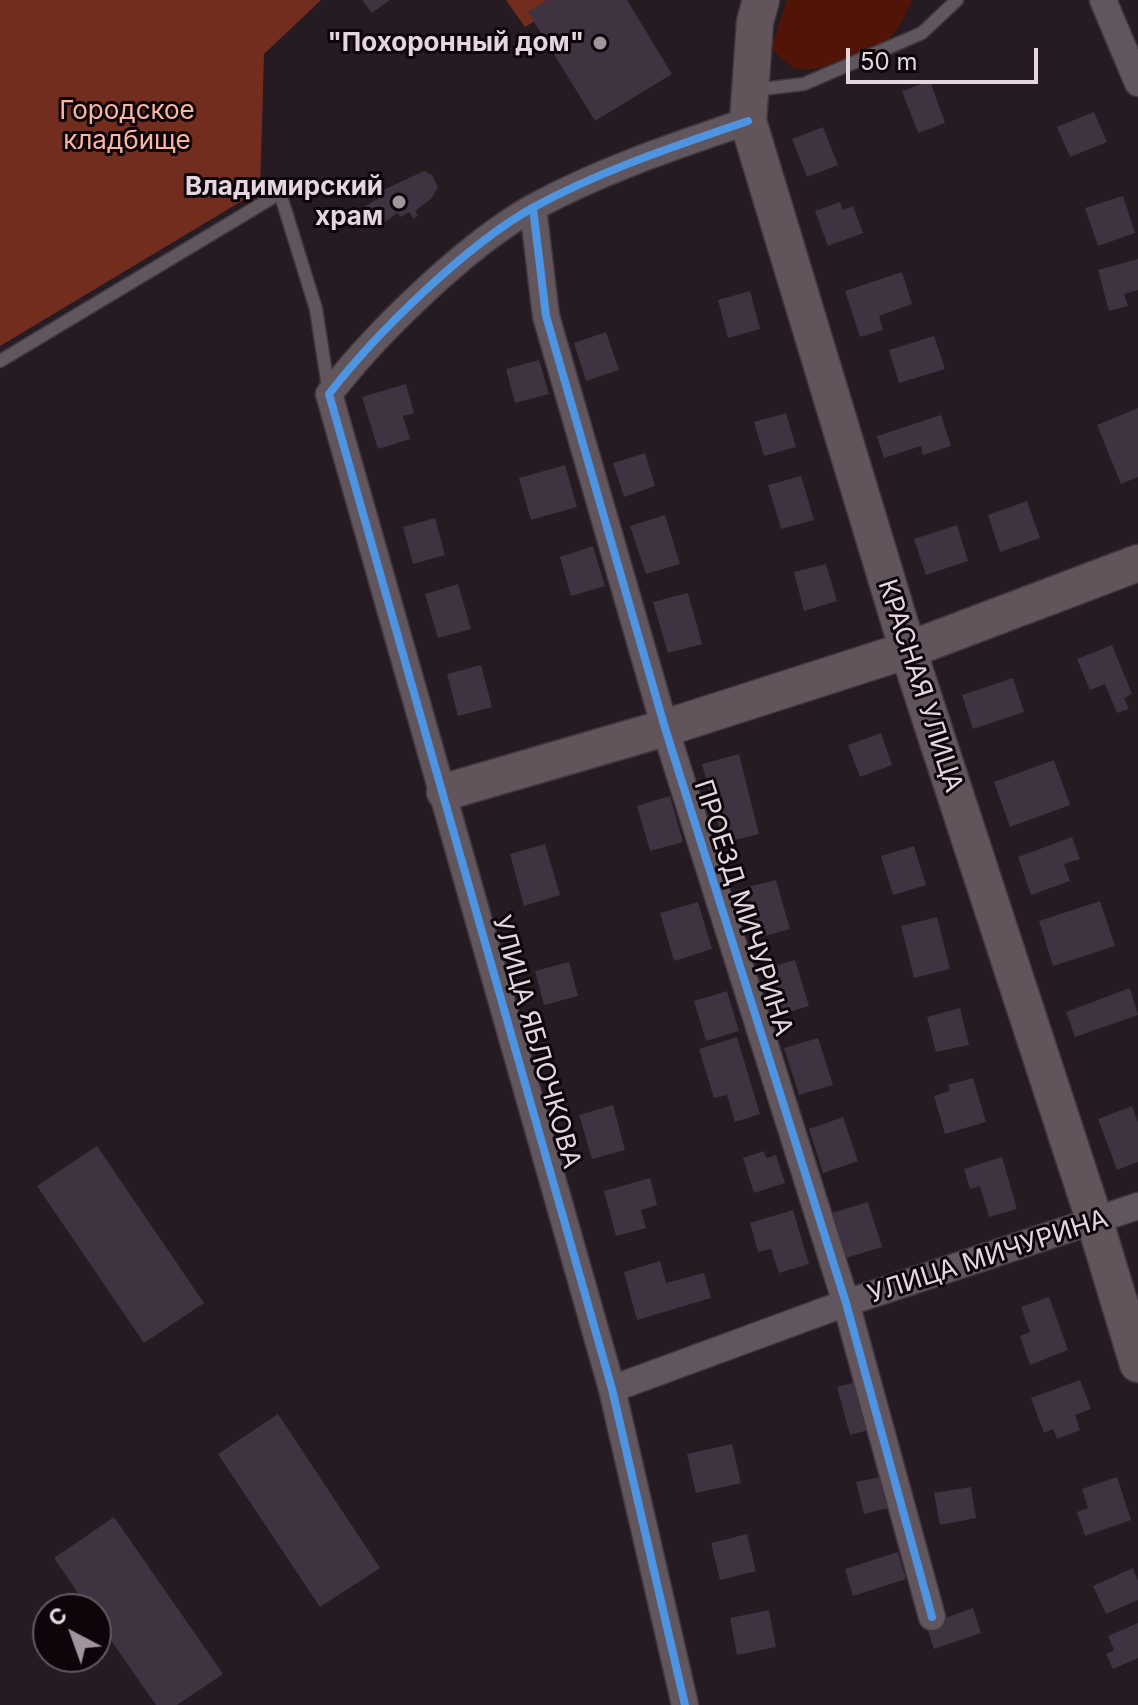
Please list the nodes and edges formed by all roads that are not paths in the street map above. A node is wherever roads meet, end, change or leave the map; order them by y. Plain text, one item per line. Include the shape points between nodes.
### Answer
1 (761, 0) edge
2 (957, 0) edge
3 (1103, 0) edge
4 (1138, 83) edge
5 (749, 106) junction
6 (533, 208) junction
7 (0, 361) edge
8 (329, 394) junction
9 (1138, 563) edge
10 (908, 650) junction
11 (665, 728) junction
12 (445, 792) junction
13 (1138, 1206) edge
14 (1095, 1222) junction
15 (846, 1303) junction
16 (1138, 1364) edge
17 (612, 1389) junction
18 (932, 1617) dead end
19 (685, 1705) edge

1 - 5 main road, КРАСНАЯ УЛИЦА
2 - 5 lane via 922,33
3 - 4 street
5 - 6 street
5 - 10 main road, КРАСНАЯ УЛИЦА
6 - 8 street via 480,244 364,348
6 - 11 street, ПРОЕЗД МИЧУРИНА via 546,316
7 - 8 lane via 280,193 316,309
8 - 12 street, УЛИЦА ЯБЛОЧКОВА
9 - 10 main road
10 - 11 main road
10 - 14 main road, КРАСНАЯ УЛИЦА
11 - 12 main road
11 - 15 street, ПРОЕЗД МИЧУРИНА
12 - 17 street, УЛИЦА ЯБЛОЧКОВА
13 - 14 street, УЛИЦА МИЧУРИНА
14 - 15 street, УЛИЦА МИЧУРИНА
14 - 16 main road, КРАСНАЯ УЛИЦА
15 - 17 street, УЛИЦА МИЧУРИНА
15 - 18 street, ПРОЕЗД МИЧУРИНА
17 - 19 street, УЛИЦА ЯБЛОЧКОВА

